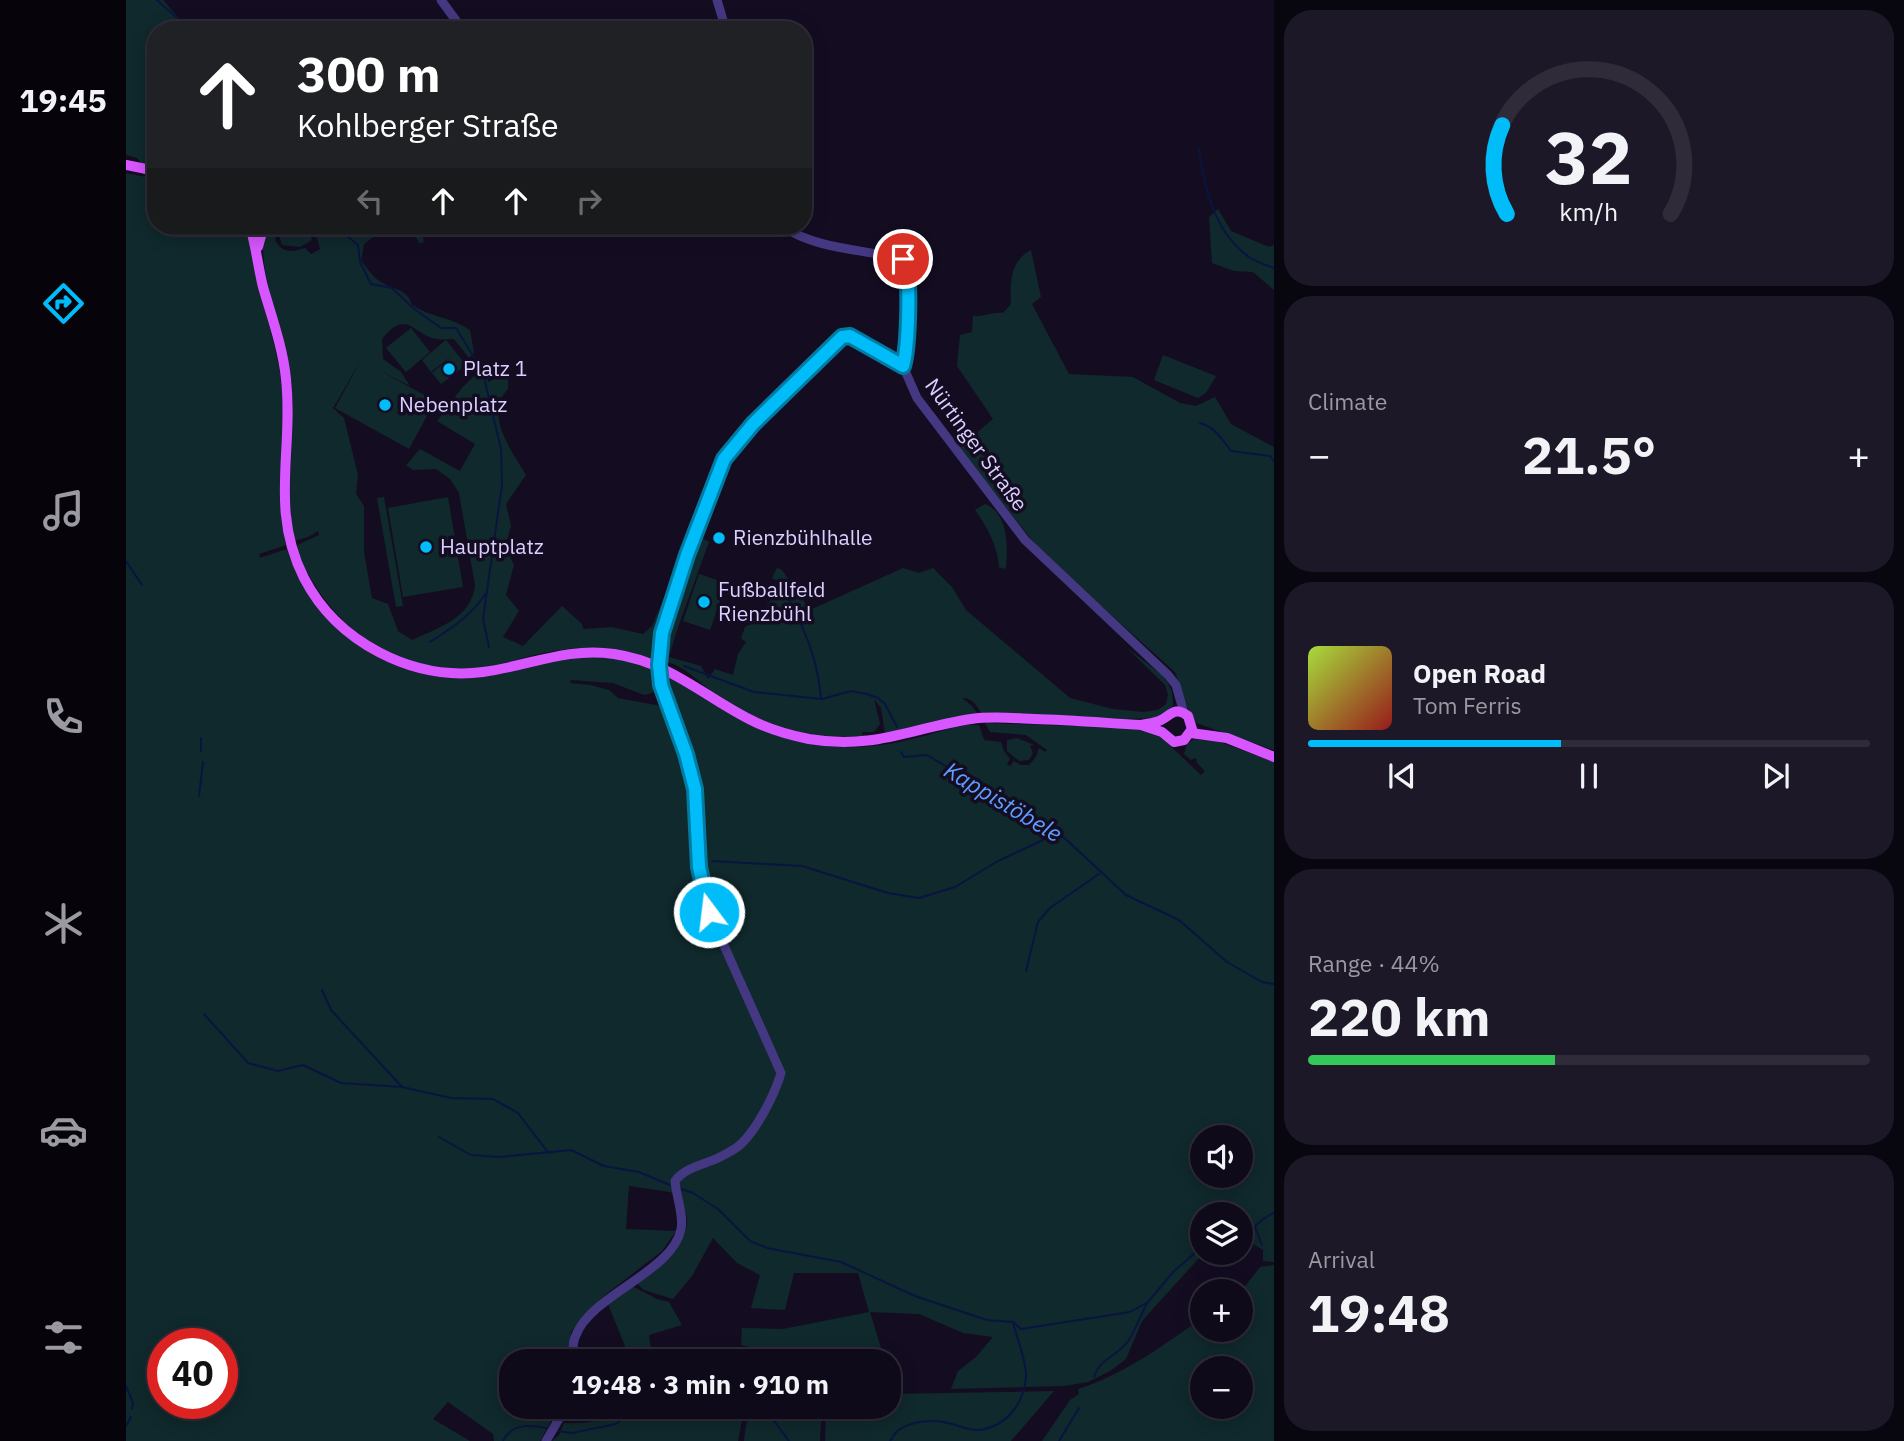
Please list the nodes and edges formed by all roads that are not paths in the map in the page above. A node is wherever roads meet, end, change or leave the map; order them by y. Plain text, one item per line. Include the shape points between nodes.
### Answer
1 (441, 0) edge
2 (717, 0) edge
3 (457, 21) edge
4 (723, 21) edge
5 (126, 165) edge
6 (147, 169) edge
7 (253, 235) edge
8 (263, 235) edge
9 (799, 235) edge
10 (257, 250) junction
11 (903, 366) junction
12 (1179, 712) junction
13 (1162, 726) junction
14 (1192, 729) junction
15 (1274, 757) edge
16 (575, 1349) edge
17 (559, 1419) edge
18 (548, 1438) edge

1 - 3 street
2 - 4 street
5 - 6 main road
7 - 10 main road
8 - 10 main road
9 - 11 street, Nürtinger Straße via 848,250 903,259 908,289
10 - 13 main road via 286,379 283,498 291,547 320,603 352,636 371,648 412,666 461,673 482,673 579,652 619,654 675,673 769,728 831,742 894,738 987,718
11 - 12 street, Nürtinger Straße via 917,398 1015,529 1168,675 1179,695
11 - 16 street, bridge via 847,335 842,337 724,459 687,555 660,647 661,685 695,789 699,867 709,912 781,1073 752,1133 739,1146 682,1172 675,1181 682,1225 676,1241 584,1323
12 - 13 main road
12 - 14 main road
13 - 14 main road via 1169,740 1177,742
14 - 15 main road
17 - 18 street

